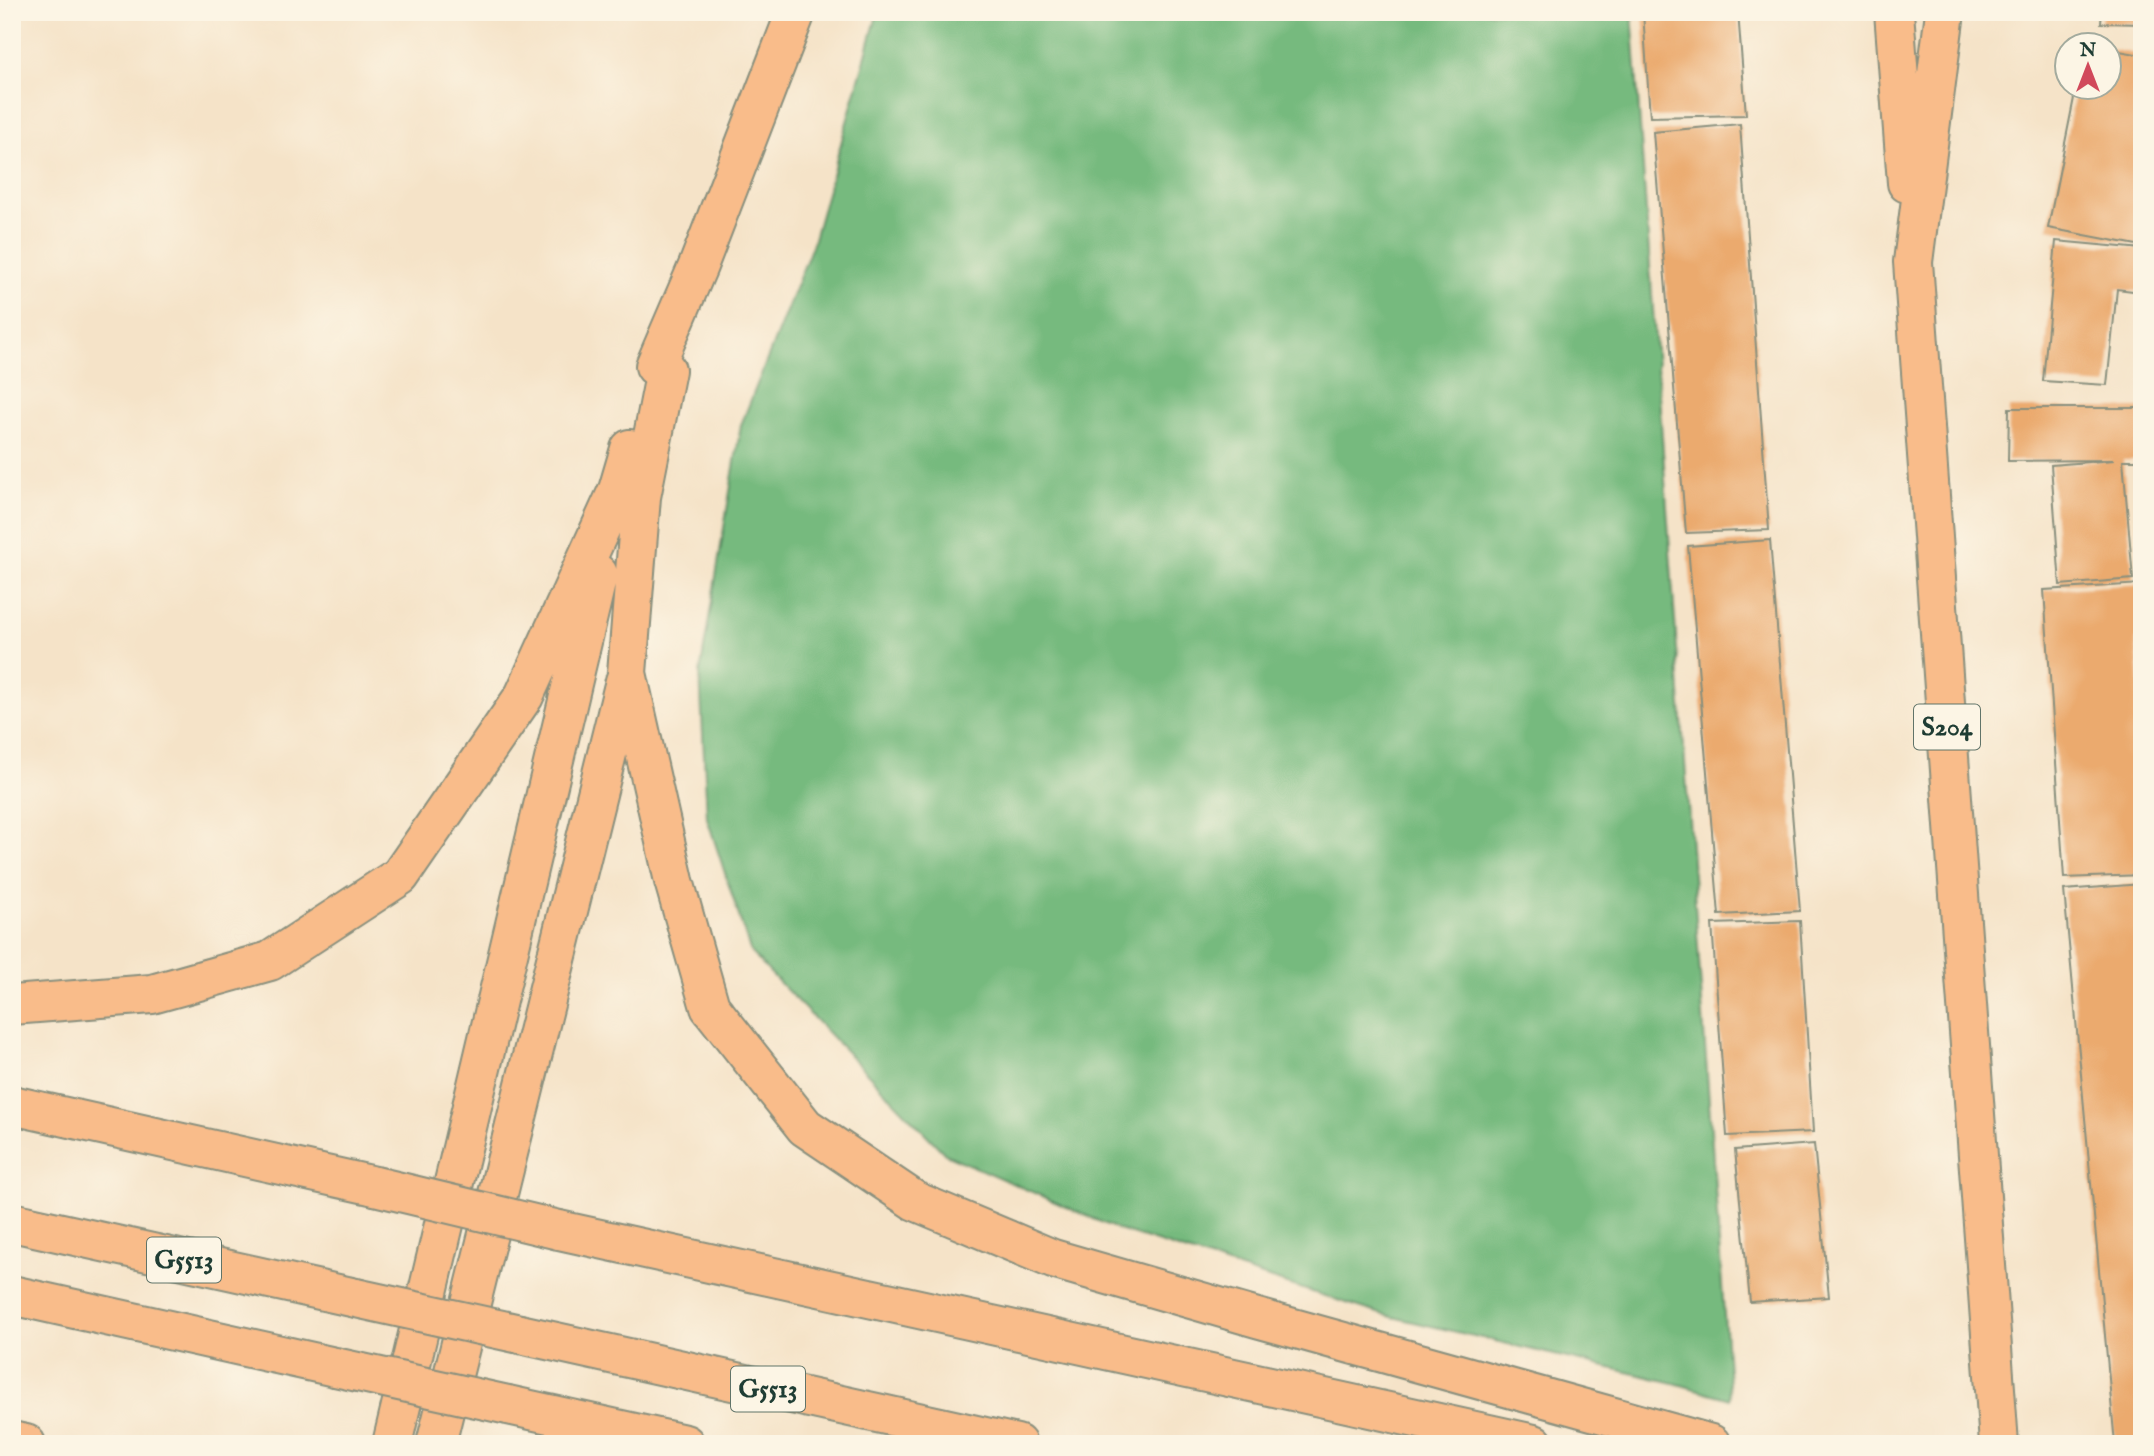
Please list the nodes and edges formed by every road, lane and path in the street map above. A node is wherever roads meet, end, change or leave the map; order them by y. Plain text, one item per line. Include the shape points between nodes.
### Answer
1 (796, 12) edge
2 (1894, 12) edge
3 (1945, 12) edge
4 (1913, 262) junction
5 (660, 368) junction
6 (618, 490) junction
7 (627, 674) junction
8 (12, 1005) edge
9 (12, 1105) edge
10 (12, 1222) edge
11 (12, 1295) edge
12 (12, 1441) edge
13 (26, 1444) edge
14 (392, 1444) edge
15 (436, 1444) edge
16 (685, 1444) edge
17 (1017, 1444) edge
18 (1534, 1444) edge
19 (1712, 1444) edge
20 (1999, 1444) edge

1 - 5 main road
2 - 4 main road
3 - 4 main road, S204
4 - 20 main road, S204
5 - 6 main road
5 - 7 main road via 641,496
6 - 8 main road via 524,696 400,876 270,961 152,994
6 - 14 main road
7 - 15 main road
7 - 19 main road via 674,881 709,1007 805,1127 915,1201 1053,1259
9 - 18 main road, bridge
10 - 17 main road, G5513, bridge
11 - 16 main road, G5513, bridge
12 - 13 main road

